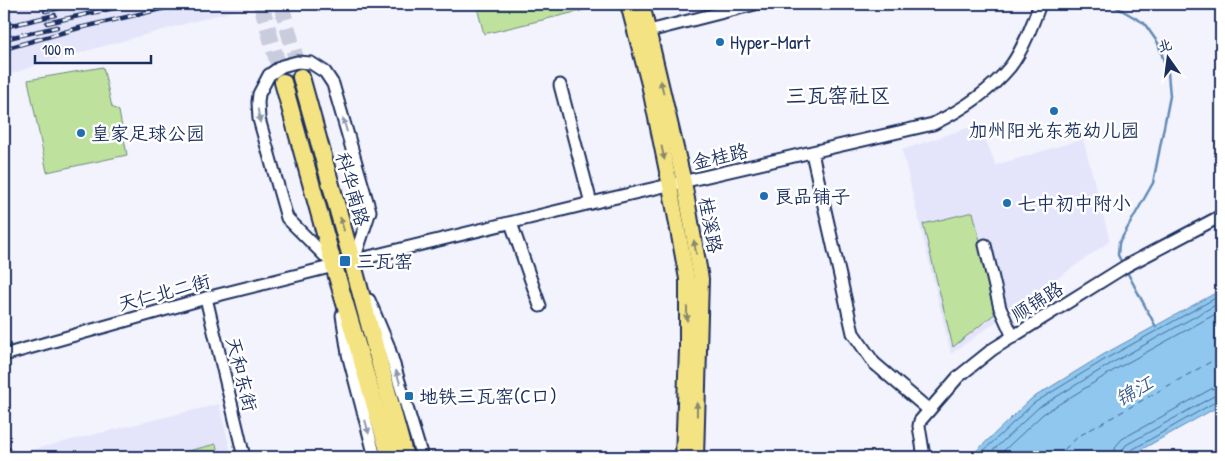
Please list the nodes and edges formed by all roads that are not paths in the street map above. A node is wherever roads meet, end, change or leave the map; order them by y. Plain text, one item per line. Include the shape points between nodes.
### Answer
1 (628, 4) edge
2 (642, 4) edge
3 (755, 4) edge
4 (1040, 4) edge
5 (649, 31) junction
6 (300, 77) tunnel mouth
7 (283, 82) tunnel mouth
8 (560, 85) dead end
9 (812, 153) junction
10 (684, 182) junction
11 (670, 186) junction
12 (591, 203) junction
13 (1221, 216) edge
14 (511, 223) junction
15 (985, 245) dead end
16 (352, 261) junction
17 (334, 266) junction
18 (206, 298) junction
19 (540, 306) dead end
20 (1013, 337) junction
21 (4, 355) edge
22 (929, 410) junction
23 (4, 452) edge
24 (5, 457) edge
25 (244, 457) edge
26 (375, 457) edge
27 (390, 457) edge
28 (405, 457) edge
29 (422, 457) edge
30 (683, 457) edge
31 (696, 457) edge
32 (924, 457) edge

1 -> 11 main road, 桂溪路
2 - 5 main road, 桂溪路
3 - 5 street
4 - 9 street, 金桂路 via 1010,66 964,108 933,124
10 -> 5 main road, 桂溪路
16 -> 6 highway, 科华南路
7 - 17 highway, 科华南路
8 - 12 street
9 - 10 street, 金桂路
9 - 22 street via 853,333 874,363
10 - 11 street, 金桂路
31 -> 10 main road, 桂溪路 via 701,279
11 - 12 street, 金桂路
11 -> 30 main road, 桂溪路 via 687,279
12 - 14 street, 金桂路
13 - 20 street, 顺锦路 via 1123,268
14 - 16 street, 金桂路
14 - 19 street
15 - 20 street via 1000,308
16 -> 17 street via 370,210 334,84 312,63 282,66 269,75 259,94 259,119 287,218
16 - 28 highway, 科华南路
29 -> 16 street via 388,345
17 - 18 street, 天仁北二街
17 -> 26 street via 348,354
17 - 27 highway, 科华南路
18 - 21 street, 天仁北二街
18 - 25 street, 天和东街
20 - 22 street, 顺锦路 via 958,378
22 - 32 street, 顺锦路 via 919,426
23 - 24 street

